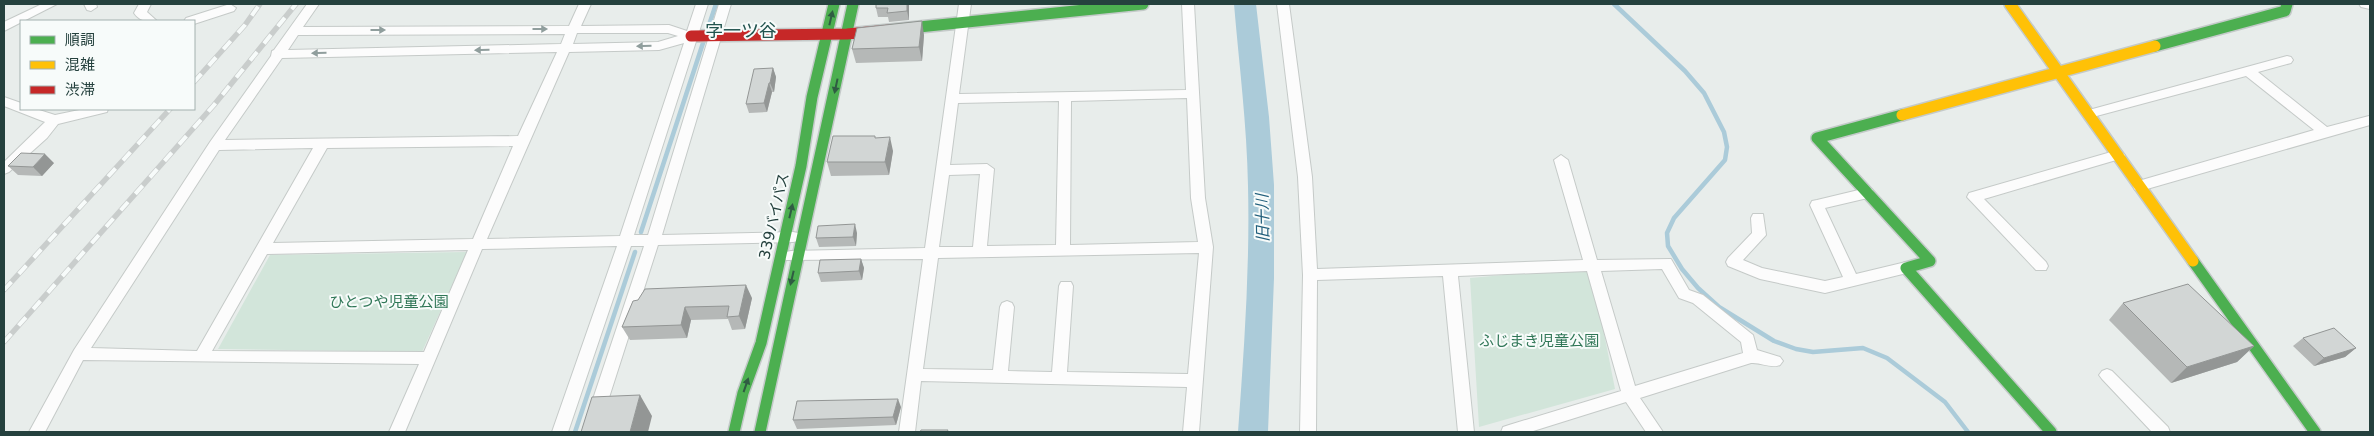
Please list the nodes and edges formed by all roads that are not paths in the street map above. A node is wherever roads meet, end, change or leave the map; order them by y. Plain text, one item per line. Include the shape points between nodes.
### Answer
1 (51, 4) edge
2 (145, 4) edge
3 (313, 4) edge
4 (585, 4) edge
5 (702, 4) edge
6 (725, 4) edge
7 (834, 4) edge
8 (853, 4) edge
9 (965, 4) edge
10 (1143, 4) edge
11 (1188, 4) edge
12 (1283, 4) edge
13 (2010, 4) edge
14 (2287, 4) edge
15 (2365, 4) edge
16 (2370, 5) edge
17 (230, 8) dead end
18 (1050, 9) edge
19 (150, 20) edge
20 (193, 20) edge
21 (962, 22) junction
22 (4, 27) edge
23 (574, 29) junction
24 (294, 31) junction
25 (847, 34) junction
26 (691, 36) junction
27 (715, 36) junction
28 (826, 36) junction
29 (566, 49) junction
30 (276, 54) junction
31 (2287, 60) dead end
32 (2058, 71) junction
33 (2248, 71) junction
34 (1193, 94) junction
35 (1065, 98) junction
36 (953, 99) junction
37 (4, 101) edge
38 (20, 107) edge
39 (28, 110) edge
40 (98, 110) edge
41 (2089, 114) junction
42 (54, 120) junction
43 (2369, 121) edge
44 (2325, 132) junction
45 (522, 141) junction
46 (323, 143) junction
47 (215, 144) junction
48 (2118, 155) junction
49 (1561, 160) dead end
50 (4, 170) edge
51 (943, 170) junction
52 (2140, 186) junction
53 (1867, 193) junction
54 (1758, 218) dead end
55 (801, 236) junction
56 (785, 237) junction
57 (626, 240) junction
58 (653, 240) junction
59 (478, 244) junction
60 (1206, 247) junction
61 (264, 249) junction
62 (1063, 250) junction
63 (932, 252) junction
64 (980, 252) junction
65 (780, 256) junction
66 (797, 256) junction
67 (2041, 266) dead end
68 (1591, 267) junction
69 (1906, 268) junction
70 (1450, 270) junction
71 (1310, 275) junction
72 (1852, 281) junction
73 (1066, 286) dead end
74 (1007, 307) dead end
75 (79, 354) junction
76 (201, 357) junction
77 (1751, 357) junction
78 (428, 358) junction
79 (1775, 361) dead end
80 (2107, 374) dead end
81 (915, 375) junction
82 (1000, 377) junction
83 (1059, 378) junction
84 (1196, 381) junction
85 (1630, 395) junction
86 (37, 432) edge
87 (397, 432) edge
88 (560, 432) edge
89 (590, 432) edge
90 (734, 432) edge
91 (760, 432) edge
92 (907, 432) edge
93 (1191, 432) edge
94 (1308, 432) edge
95 (1466, 432) edge
96 (1509, 432) edge
97 (1655, 432) edge
98 (2051, 432) edge
99 (2162, 432) edge
100 (2315, 432) edge

1 - 22 street
2 - 19 street via 140,13
3 - 24 street
4 - 23 street
5 - 26 street
6 - 27 street
28 -> 7 street, 339バイパス
8 - 25 street
9 - 21 street
10 - 18 street
11 - 34 street
12 - 71 street via 1305,177
13 - 32 street
14 - 32 street via 2285,11
15 - 16 street
17 - 20 street
18 - 21 street
21 - 25 street
21 - 36 street
24 -> 23 street
23 - 26 street via 669,29
23 - 29 street
24 - 30 street
25 - 28 street
25 -> 55 street
26 - 27 street
26 -> 29 street via 659,46
26 - 57 street
27 - 28 street
27 - 58 street
56 -> 28 street, 339バイパス
29 -> 30 street
29 - 45 street
30 - 47 street
31 - 33 street
32 - 41 street
32 - 53 street via 1817,138
33 - 41 street
33 - 44 street
34 - 35 street
34 - 60 street via 1198,198
35 - 36 street
35 - 62 street
36 - 51 street
37 - 38 street
39 - 42 street
40 - 42 street
41 - 48 street
42 - 50 street
43 - 44 street
44 - 52 street
45 - 46 street
45 - 59 street
46 - 47 street
46 - 61 street
47 - 75 street
48 - 52 street
48 - 67 street via 1974,197
49 - 68 street
51 - 63 street
51 - 64 street via 987,169
52 - 100 street
53 - 69 street via 1930,261
53 - 72 street via 1817,205
54 - 72 street via 1759,235 1733,262 1760,273 1825,288
55 - 56 street
55 - 66 street
56 - 58 street
56 - 65 street, 339バイパス
57 - 58 street
57 - 59 street
57 - 88 street
58 - 89 street
59 - 61 street
59 - 78 street
60 - 62 street
60 - 84 street
61 - 76 street
62 - 64 street
63 - 64 street
63 - 66 street
63 - 81 street
65 - 66 street
90 -> 65 street, 339バイパス via 743,393 761,343
66 -> 91 street
68 - 70 street
68 - 77 street via 1666,263 1684,294 1698,299 1748,338
68 - 85 street
69 - 72 street
69 - 98 street
70 - 71 street
70 - 95 street
71 - 94 street
73 - 83 street
74 - 82 street
75 - 76 street
75 - 86 street
76 - 78 street
77 - 79 street via 1762,356
77 - 85 street
78 - 87 street
80 - 99 street
81 - 82 street
81 - 92 street
82 - 83 street
83 - 84 street
84 - 93 street
85 - 96 street
85 - 97 street

